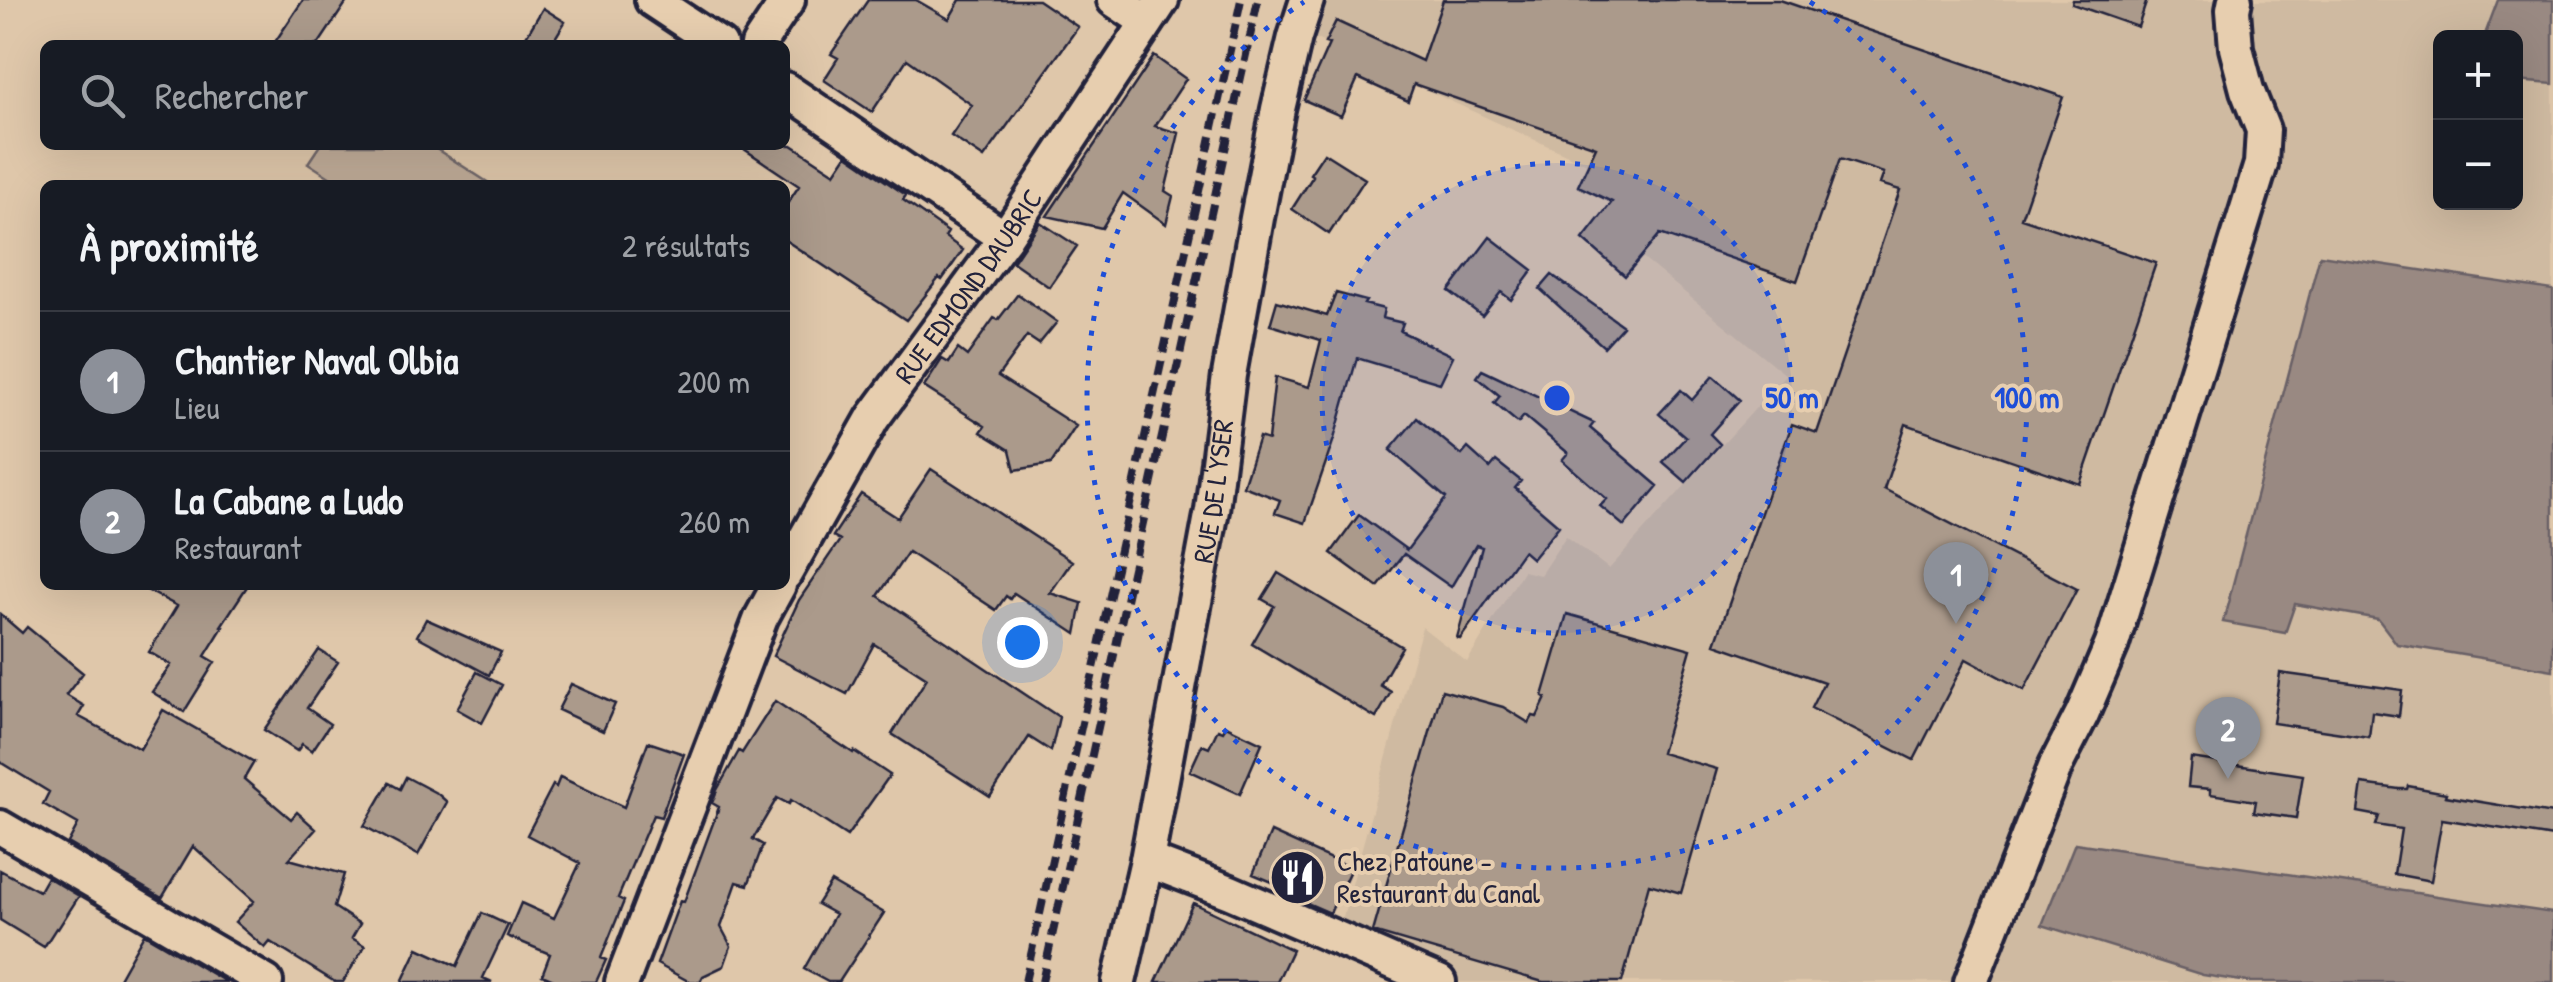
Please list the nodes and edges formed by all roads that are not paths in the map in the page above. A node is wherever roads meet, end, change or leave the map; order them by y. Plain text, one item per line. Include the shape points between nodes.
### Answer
1 (652, 0) edge
2 (788, 0) edge
3 (1114, 0) edge
4 (1307, 0) edge
5 (2235, 0) edge
6 (1154, 11) edge
7 (712, 40) edge
8 (761, 40) edge
9 (790, 92) edge
10 (1004, 238) junction
11 (790, 565) edge
12 (776, 590) edge
13 (0, 826) edge
14 (1147, 860) junction
15 (266, 982) edge
16 (622, 982) edge
17 (1119, 982) edge
18 (1438, 982) edge
19 (1971, 982) edge

1 - 7 street
2 - 8 street
3 - 6 street
4 - 14 street, RUE DE L'YSER via 1257,218
5 - 19 street via 2236,48 2263,130 2261,164 2112,644 2056,765
6 - 10 street, RUE EDMOND DAUBRIC
9 - 10 street
10 - 11 street, RUE EDMOND DAUBRIC via 872,418
12 - 16 street
13 - 15 street
14 - 17 street, RUE DE L'YSER
14 - 18 street

